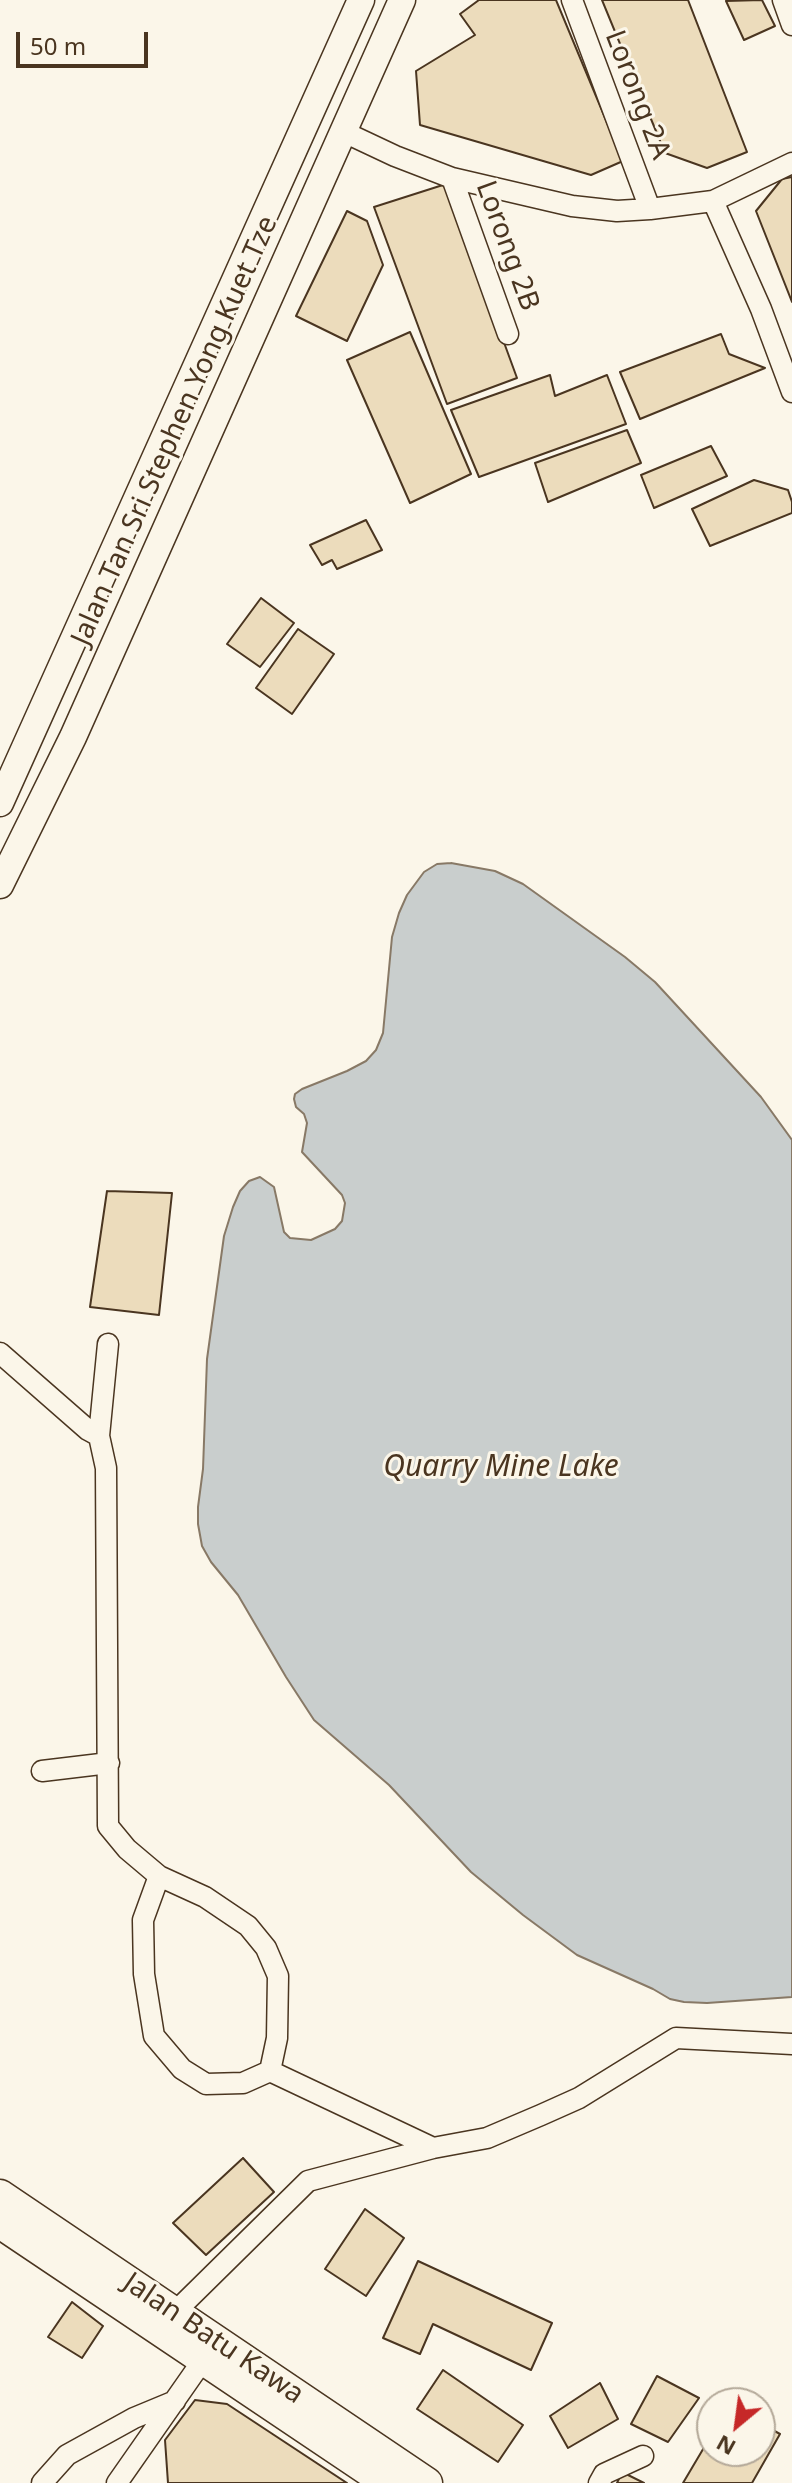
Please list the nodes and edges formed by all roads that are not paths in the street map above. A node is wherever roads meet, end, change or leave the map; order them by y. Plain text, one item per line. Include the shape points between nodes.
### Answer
1 (361, 0) edge
2 (402, 0) edge
3 (572, 0) edge
4 (783, 0) edge
5 (792, 25) edge
6 (344, 132) junction
7 (289, 163) junction
8 (792, 163) edge
9 (452, 178) junction
10 (713, 201) junction
11 (650, 209) junction
12 (508, 334) dead end
13 (792, 392) edge
14 (0, 803) edge
15 (0, 885) edge
16 (108, 1344) dead end
17 (0, 1353) edge
18 (99, 1436) junction
19 (109, 1763) junction
20 (42, 1771) dead end
21 (159, 1876) junction
22 (792, 2044) edge
23 (270, 2071) junction
24 (433, 2148) junction
25 (0, 2195) edge
26 (0, 2223) edge
27 (174, 2313) junction
28 (203, 2360) junction
29 (175, 2401) junction
30 (643, 2456) dead end
31 (122, 2481) edge
32 (42, 2483) edge
33 (387, 2483) edge
34 (427, 2483) edge
35 (599, 2483) edge

1 - 7 main road, Jalan Tan Sri Stephen Yong Kuet Tze
2 - 6 main road, Jalan Tan Sri Stephen Yong Kuet Tze
3 - 11 street, Lorong 2A
4 - 5 street
6 - 7 main road via 318,137
6 - 9 street
6 - 15 main road, Jalan Tan Sri Stephen Yong Kuet Tze via 73,737
7 - 14 main road, Jalan Tan Sri Stephen Yong Kuet Tze
8 - 10 street
9 - 11 street via 572,206
9 - 12 street, Lorong 2B
10 - 11 street
10 - 13 street
16 - 18 street
17 - 18 street
18 - 19 street via 106,1468
19 - 20 street
19 - 21 street via 108,1826
21 - 23 street via 216,1904 248,1926 266,1948 278,1976 277,2038
21 - 23 street via 143,1920 144,1974 154,2036 182,2069 206,2084 243,2083
22 - 24 street via 676,2038 579,2098 487,2138
23 - 24 street
24 - 27 street via 308,2181
25 - 27 highway, Jalan Batu Kawa
26 - 28 highway, Jalan Batu Kawa
27 - 34 highway, Jalan Batu Kawa
28 - 29 street
28 - 33 highway, Jalan Batu Kawa
29 - 31 street
29 - 32 street via 67,2455
30 - 35 street via 604,2474

